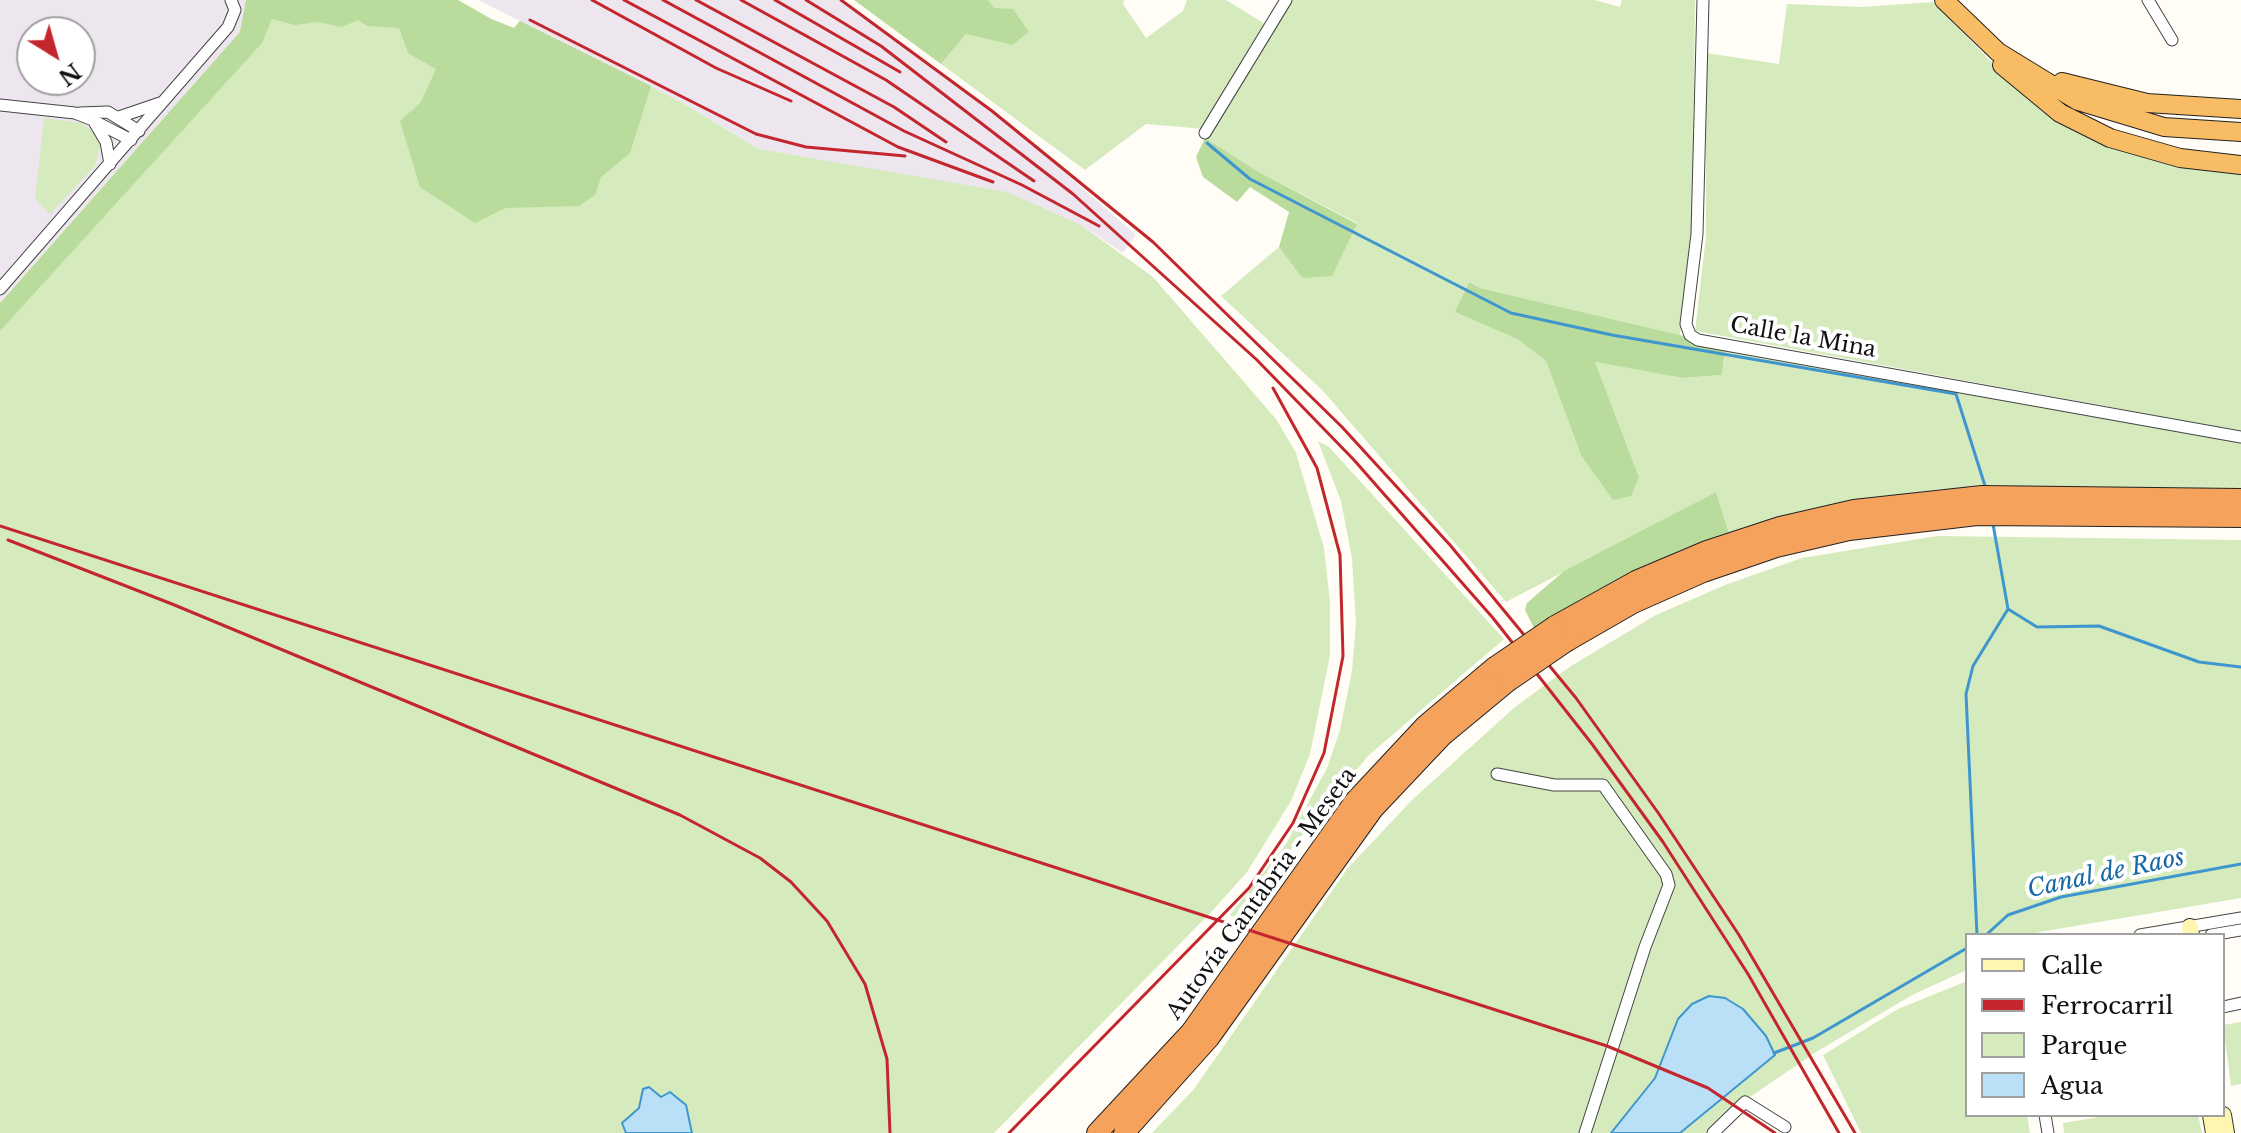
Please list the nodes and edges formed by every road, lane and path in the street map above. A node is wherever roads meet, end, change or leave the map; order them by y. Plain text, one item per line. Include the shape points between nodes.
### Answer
1 (231, 0) edge
2 (1286, 0) edge
3 (1703, 0) edge
4 (1944, 0) edge
5 (2148, 0) edge
6 (1968, 26) junction
7 (2172, 40) dead end
8 (1998, 52) junction
9 (164, 102) junction
10 (0, 105) edge
11 (2241, 109) edge
12 (75, 113) junction
13 (119, 117) junction
14 (94, 121) junction
15 (2241, 132) edge
16 (1205, 133) dead end
17 (135, 136) junction
18 (110, 164) junction
19 (2241, 165) edge
20 (0, 289) edge
21 (2241, 437) edge
22 (2241, 499) edge
23 (2241, 517) edge
24 (1561, 633) junction
25 (1501, 674) junction
26 (1497, 774) dead end
27 (2241, 918) edge
28 (2185, 931) edge
29 (2162, 933) edge
30 (1174, 1052) junction
31 (1785, 1127) dead end
32 (1087, 1133) edge
33 (1097, 1133) edge
34 (1124, 1133) edge
35 (1585, 1133) edge
36 (1713, 1133) edge

1 - 9 street via 235,10 228,27
2 - 16 street
3 - 21 street, Calle la Mina via 1697,234 1686,324 1690,335
4 - 6 highway
5 - 7 street
6 - 8 highway
6 - 19 highway via 2020,84 2085,127 2165,155
8 - 11 highway via 2099,94 2163,105
8 - 15 highway via 2048,86 2106,112 2164,127
9 - 13 street
9 - 17 street
10 - 12 street
12 - 13 street
12 - 14 street
13 - 17 street
14 - 17 street
14 - 18 street
17 - 18 street
18 - 20 street
22 - 24 highway, Autovía Cantabria - Meseta via 1982,496 1854,510 1707,551 1625,587
23 - 24 highway, Autovía Cantabria - Meseta via 1977,515 1849,530 1776,547 1679,581
24 - 25 highway, Autovía Cantabria - Meseta, bridge
25 - 30 highway, Autovía Cantabria - Meseta via 1425,726 1355,801
25 - 34 highway, Autovía Cantabria - Meseta via 1373,809 1209,1038
26 - 35 street via 1554,785 1603,785 1669,885
27 - 28 street
28 - 29 street
30 - 32 highway
30 - 33 highway, Autovía Cantabria - Meseta
31 - 36 street via 1745,1102

